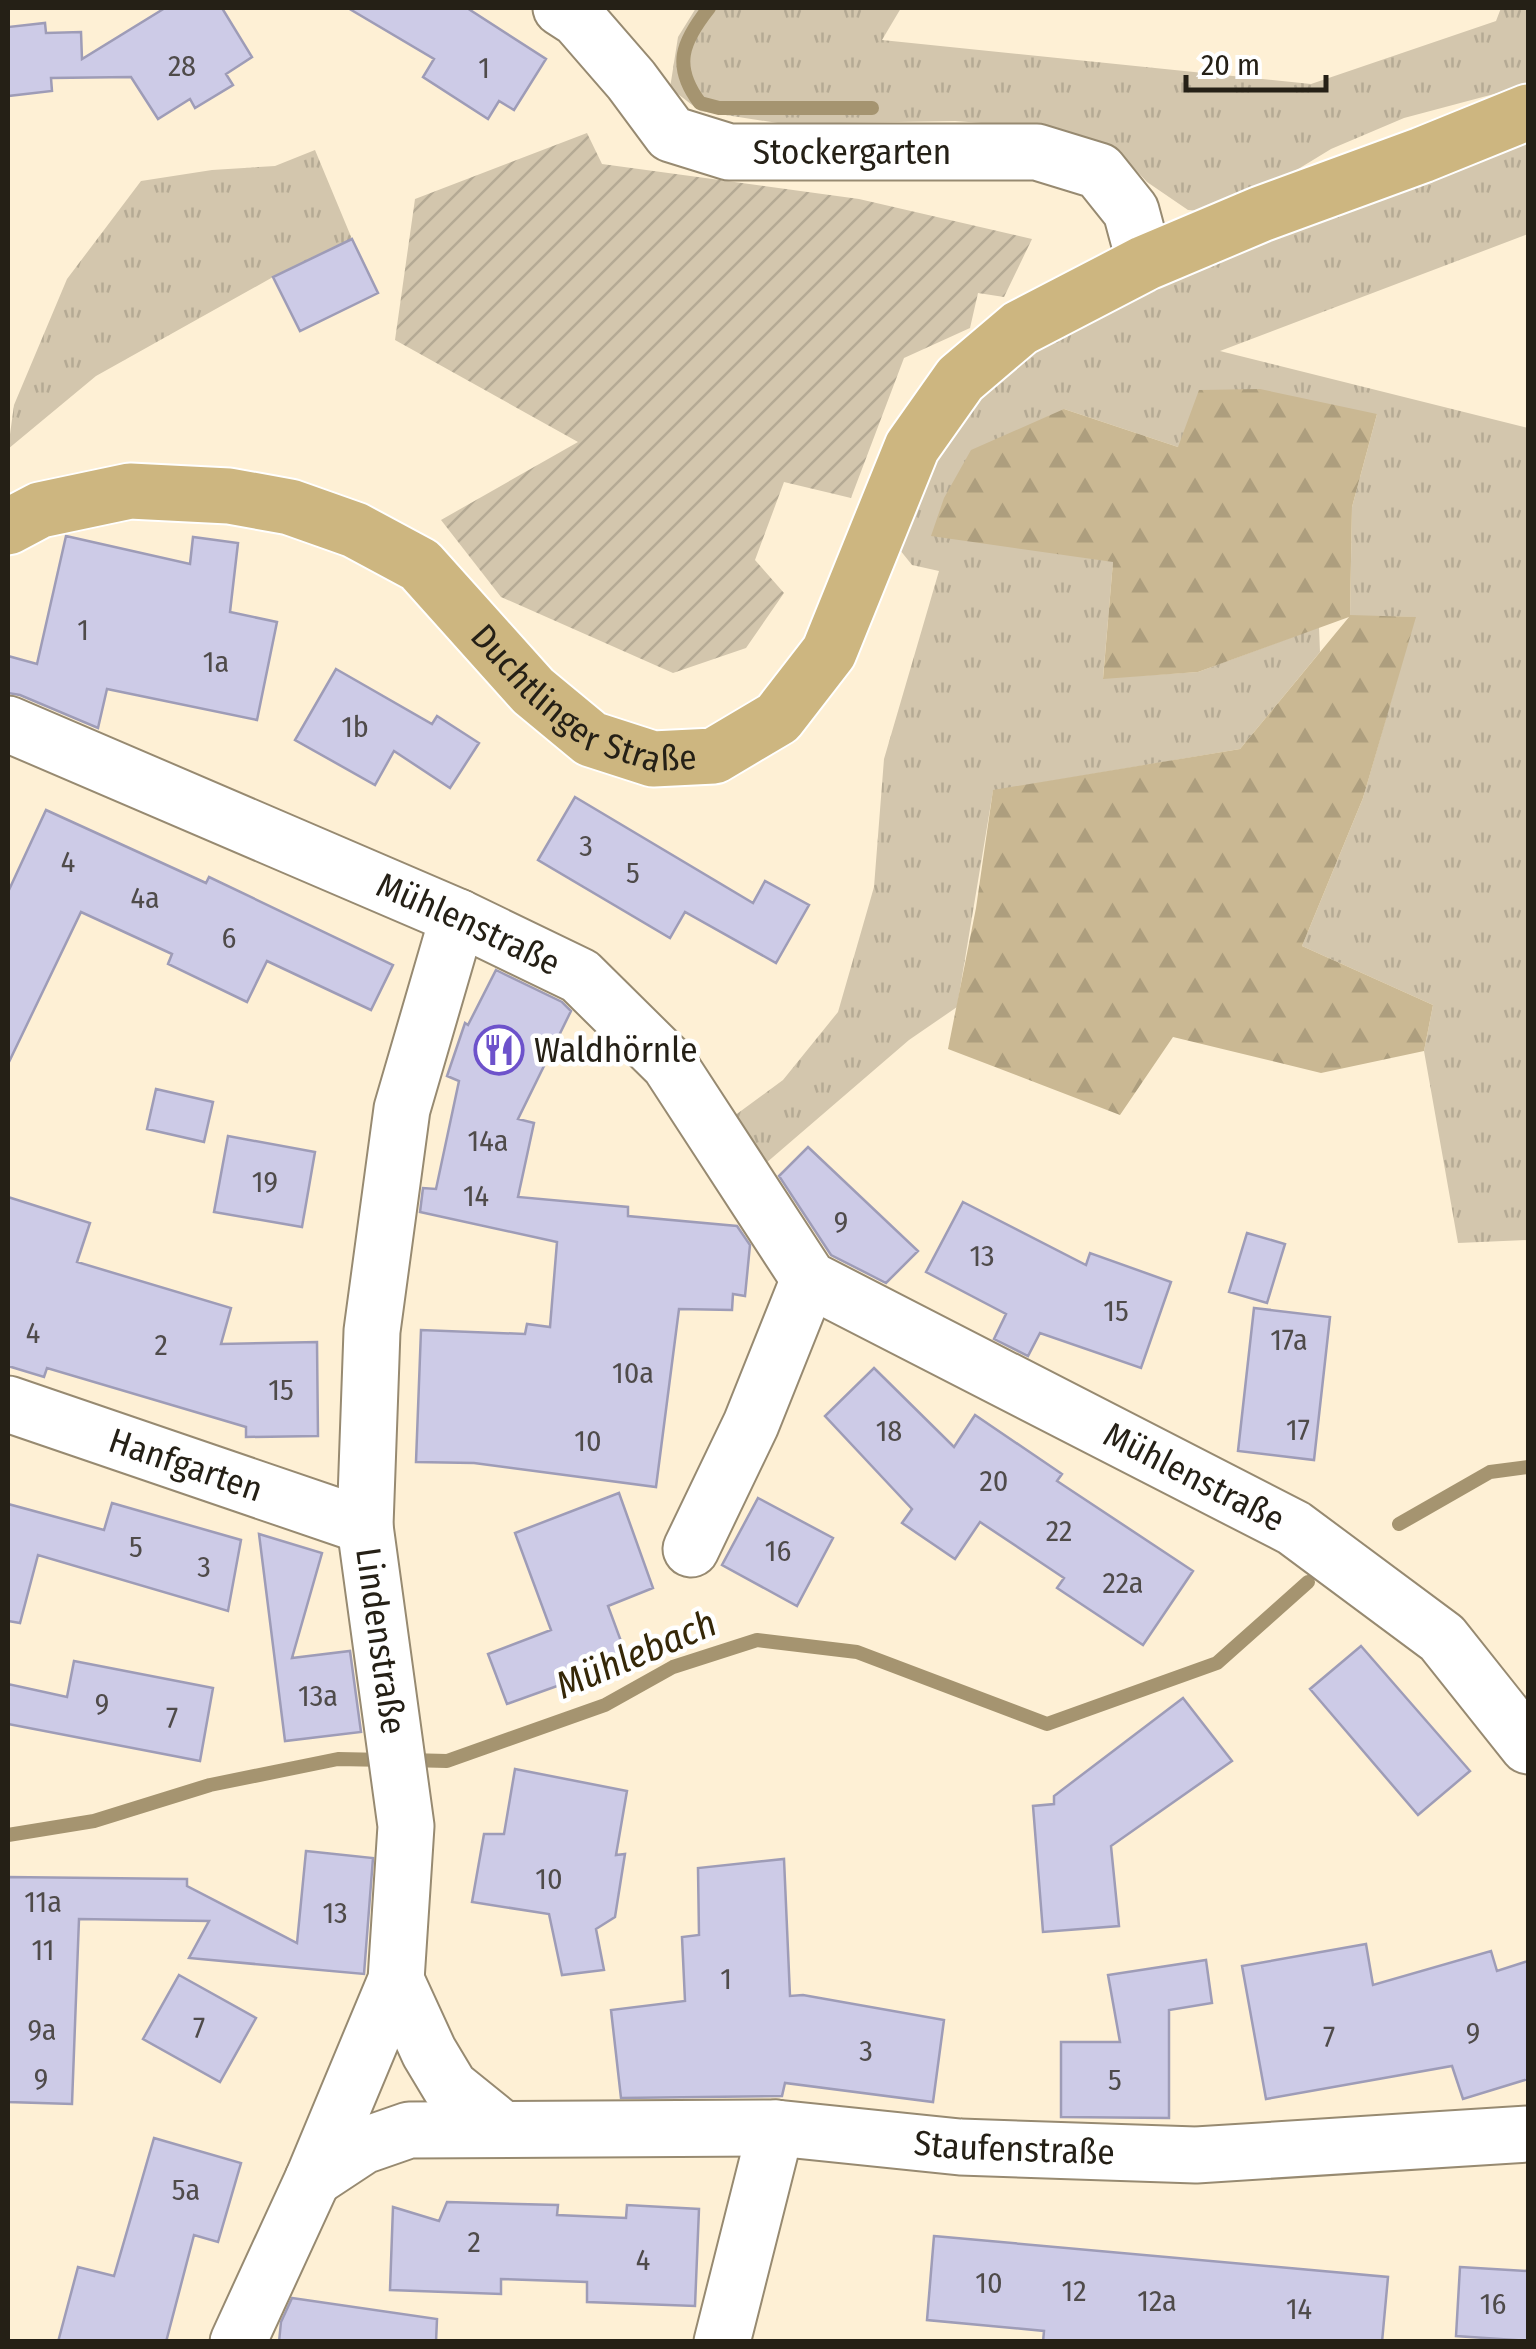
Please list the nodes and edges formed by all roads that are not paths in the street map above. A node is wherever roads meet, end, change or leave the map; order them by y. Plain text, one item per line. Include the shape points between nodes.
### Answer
1 (561, 8) edge
2 (1528, 112) edge
3 (1144, 263) junction
4 (8, 527) edge
5 (8, 724) edge
6 (458, 918) junction
7 (809, 1279) junction
8 (8, 1404) edge
9 (365, 1526) junction
10 (691, 1549) dead end
11 (1528, 1746) edge
12 (396, 1980) junction
13 (502, 2128) junction
14 (776, 2128) junction
15 (1528, 2134) edge
16 (314, 2178) junction
17 (238, 2342) edge
18 (722, 2342) edge

1 - 3 street, Stockergarten via 589,31 672,134 728,152 1038,152 1099,171 1130,211
2 - 3 main road, Duchtlinger Straße
3 - 4 main road, Duchtlinger Straße via 1020,328 960,379 912,447 830,652 778,718 714,756 653,758 591,739 533,691 420,565 355,530 290,507 130,490 40,510
5 - 6 street, Mühlenstraße
6 - 7 street, Mühlenstraße via 580,976 669,1064
6 - 9 street, Lindenstraße via 402,1109 372,1331
7 - 10 street via 752,1424
7 - 11 street, Mühlenstraße via 1294,1528 1442,1638
8 - 9 street, Hanfgarten
9 - 12 street, Lindenstraße via 406,1826
12 - 13 street via 450,2088
12 - 16 street, Lindenstraße
13 - 14 street, Staufenstraße
13 - 16 street, Staufenstraße via 409,2130 363,2146
14 - 15 street, Staufenstraße via 960,2147 1196,2155
14 - 18 street
16 - 17 street, Lindenstraße

